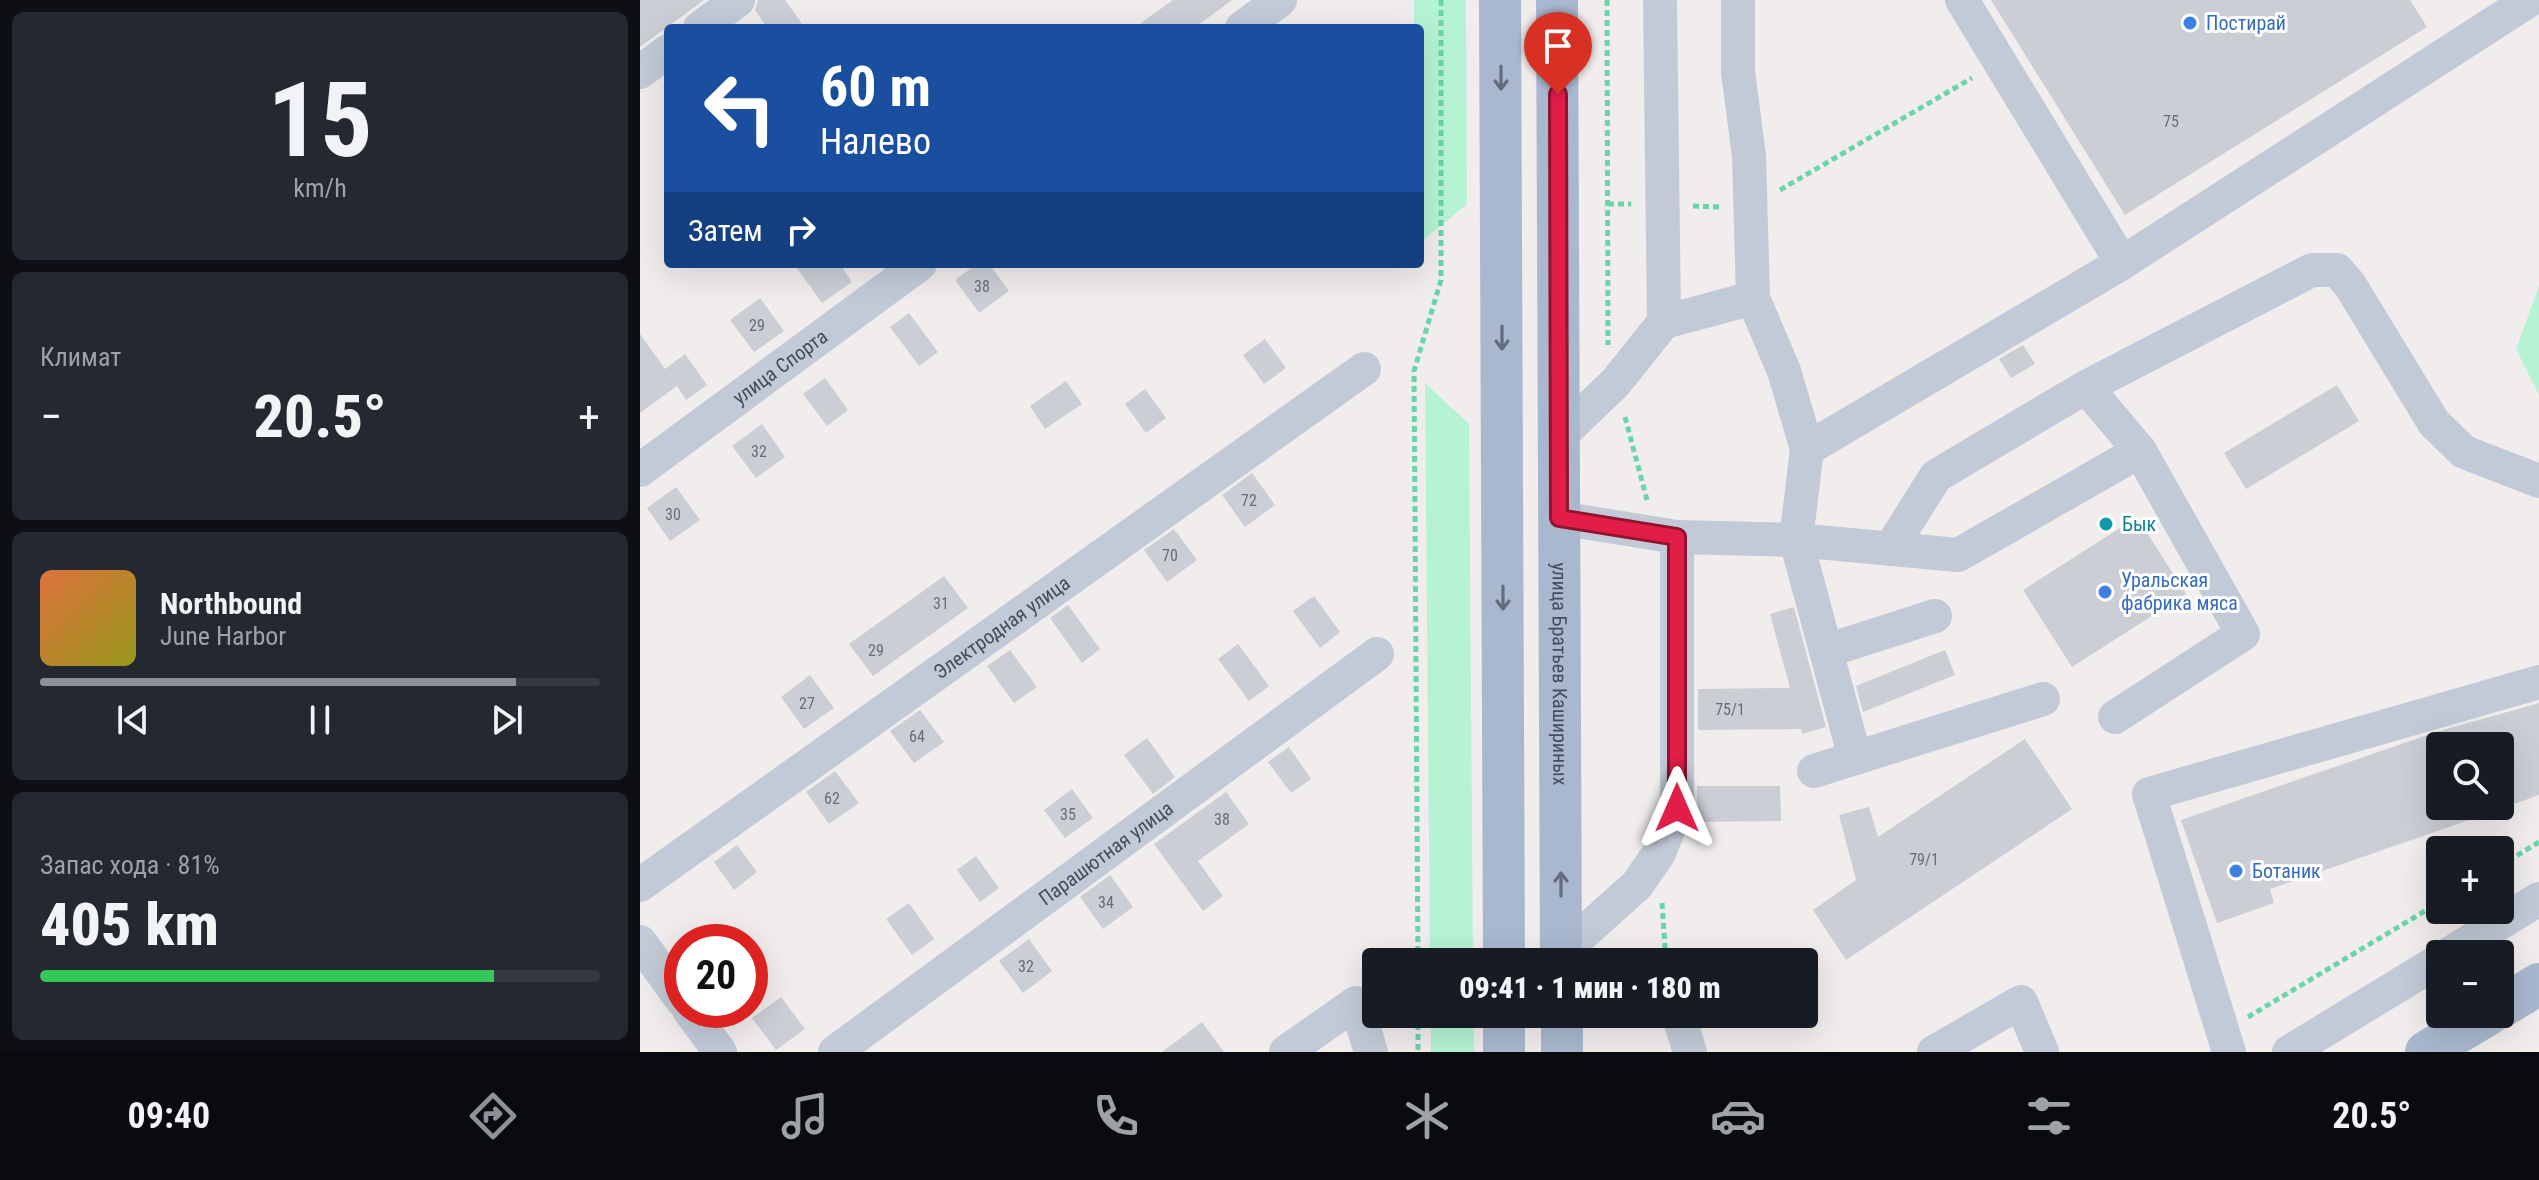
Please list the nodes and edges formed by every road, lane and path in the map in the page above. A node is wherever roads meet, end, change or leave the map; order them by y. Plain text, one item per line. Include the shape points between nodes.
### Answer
1 (738, 0) edge
2 (1280, 0) edge
3 (1441, 0) edge
4 (1500, 0) edge
5 (1557, 0) edge
6 (1607, 0) edge
7 (1660, 0) edge
8 (1738, 0) edge
9 (1962, 0) edge
10 (2528, 1) edge
11 (705, 24) edge
12 (1247, 24) edge
13 (664, 54) edge
14 (2000, 61) junction
15 (640, 72) edge
16 (1608, 204) junction
17 (1662, 205) junction
18 (1750, 208) junction
19 (2122, 263) junction
20 (915, 268) edge
21 (1753, 298) junction
22 (1664, 322) junction
23 (1610, 357) dead end
24 (1364, 369) dead end
25 (2086, 387) junction
26 (1622, 407) dead end
27 (1559, 437) junction
28 (1807, 449) junction
29 (2140, 451) junction
30 (640, 470) edge
31 (2539, 481) edge
32 (1647, 501) dead end
33 (1559, 518) junction
34 (1677, 537) junction
35 (1796, 540) junction
36 (1890, 549) junction
37 (1935, 616) dead end
38 (1826, 651) junction
39 (1377, 654) dead end
40 (2539, 682) edge
41 (2043, 699) dead end
42 (2115, 717) dead end
43 (1855, 758) junction
44 (1814, 771) dead end
45 (2539, 842) edge
46 (2514, 857) edge
47 (640, 885) edge
48 (2539, 899) edge
49 (2426, 911) edge
50 (2472, 940) edge
51 (640, 942) edge
52 (1418, 948) edge
53 (1504, 948) edge
54 (1561, 948) edge
55 (1571, 948) edge
56 (2426, 969) edge
57 (664, 975) edge
58 (2539, 984) edge
59 (2514, 999) edge
60 (702, 1028) edge
61 (1418, 1028) edge
62 (1504, 1028) edge
63 (1562, 1028) edge
64 (1682, 1028) edge
65 (2466, 1028) edge
66 (2226, 1042) edge
67 (720, 1052) edge
68 (835, 1052) edge
69 (1286, 1052) edge
70 (1371, 1052) edge
71 (1418, 1052) edge
72 (1504, 1052) edge
73 (1562, 1052) edge
74 (1690, 1052) edge
75 (1934, 1052) edge
76 (2042, 1052) edge
77 (2289, 1052) edge
78 (2426, 1052) edge

1 - 11 street
2 - 12 street
3 - 52 path via 1441,280 1414,371
4 -> 53 main road
5 - 27 main road, улица Братьев Кашириных
6 - 16 path
7 - 17 street
8 - 18 street via 1738,72
9 - 14 street
10 - 19 street
13 - 15 street
14 - 18 path
14 - 19 street
16 - 17 path
16 - 23 path
17 - 18 path
17 - 22 street
18 - 21 street
19 - 28 street
20 - 30 street, улица Спорта
21 - 22 street
21 - 28 street via 1784,371
22 - 27 street via 1616,382
24 - 47 street, Электродная улица
25 - 29 street
25 - 31 street via 2312,270 2337,270 2434,423 2464,452
25 - 36 street via 1936,476
26 - 32 path
27 - 33 main road, улица Братьев Кашириных
28 - 35 street
29 - 36 street via 1958,555
29 - 42 street via 2243,634
33 - 34 street
54 -> 33 main road, улица Братьев Кашириных
34 - 35 street
34 - 55 street via 1677,808 1659,853 1637,885
35 - 36 street
35 - 38 street
37 - 38 street
38 - 43 street
39 - 68 street, Парашютная улица
40 - 66 street via 2149,794
41 - 43 street
43 - 44 street
45 - 46 path
48 - 50 street
49 - 66 path
51 - 57 street
56 - 77 street
58 - 59 main road
60 - 67 street
61 - 71 path
62 - 72 main road
63 - 73 main road
64 - 74 street
65 - 78 main road
69 - 70 street via 1356,1003
75 - 76 street via 2021,1002

